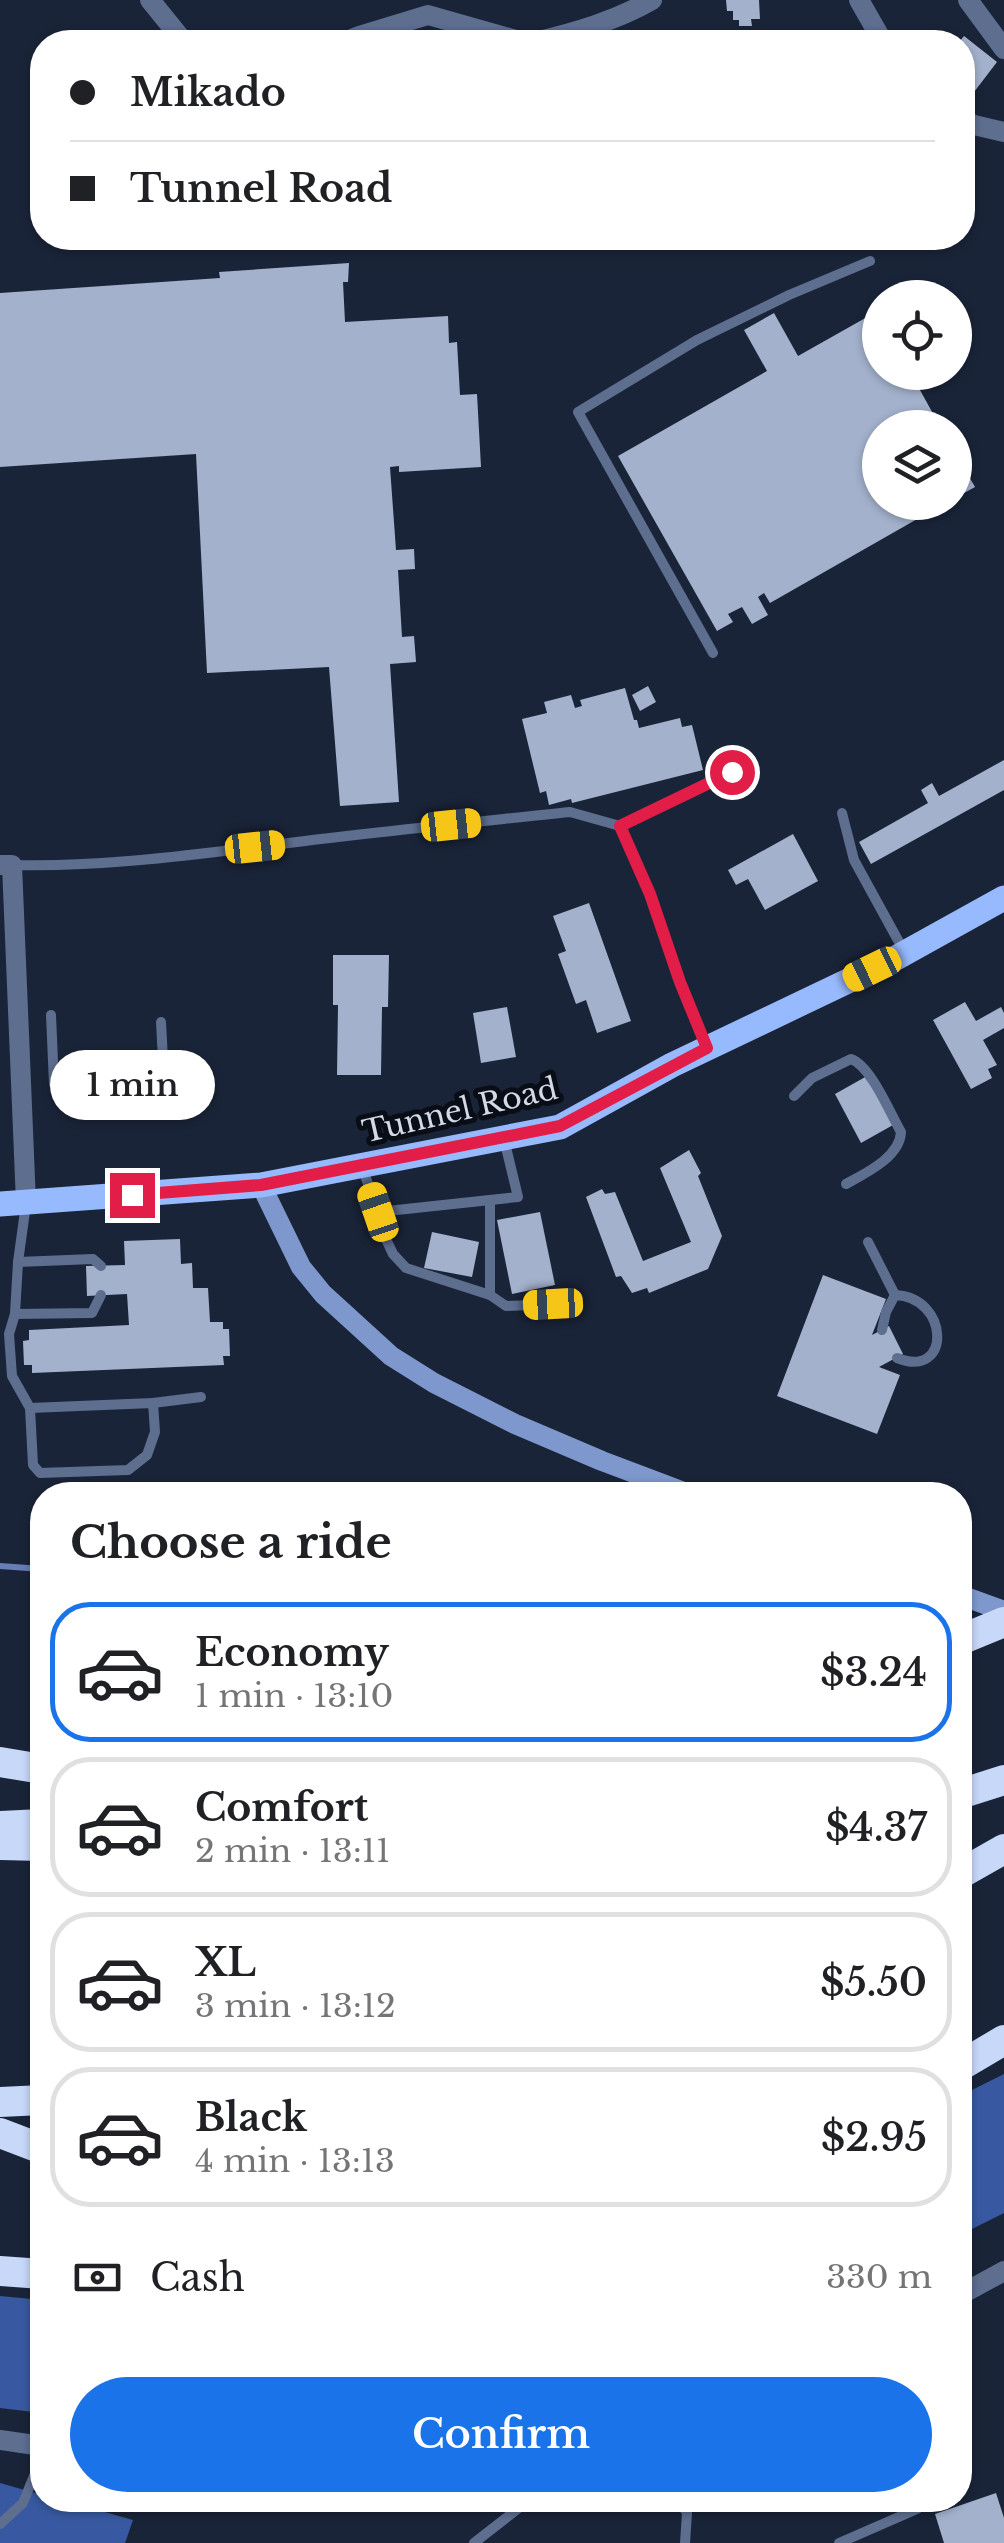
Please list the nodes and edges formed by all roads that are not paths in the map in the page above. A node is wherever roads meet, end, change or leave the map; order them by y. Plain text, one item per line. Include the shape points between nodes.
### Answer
1 (150, 0) edge
2 (652, 0) edge
3 (860, 0) edge
4 (968, 0) edge
5 (174, 30) edge
6 (380, 30) edge
7 (479, 30) edge
8 (582, 30) edge
9 (876, 30) edge
10 (1004, 49) edge
11 (975, 125) edge
12 (1004, 132) edge
13 (870, 261) dead end
14 (714, 653) dead end
15 (732, 772) dead end
16 (842, 814) dead end
17 (620, 826) junction
18 (6, 865) edge
19 (1004, 898) edge
20 (905, 952) junction
21 (51, 1016) dead end
22 (162, 1022) dead end
23 (707, 1048) junction
24 (794, 1096) dead end
25 (504, 1138) junction
26 (362, 1165) junction
27 (846, 1184) dead end
28 (261, 1185) junction
29 (490, 1202) junction
30 (13, 1204) edge
31 (378, 1212) junction
32 (868, 1242) dead end
33 (18, 1262) junction
34 (100, 1266) dead end
35 (101, 1295) dead end
36 (490, 1295) junction
37 (896, 1295) junction
38 (553, 1304) dead end
39 (14, 1314) junction
40 (882, 1330) dead end
41 (897, 1358) dead end
42 (201, 1397) dead end
43 (153, 1403) junction
44 (30, 1408) junction
45 (657, 1482) edge
46 (972, 1599) edge
47 (1004, 1611) edge
48 (1004, 1622) edge
49 (972, 1635) edge
50 (0, 1762) edge
51 (30, 1767) edge
52 (1004, 1780) edge
53 (972, 1790) edge
54 (30, 1825) edge
55 (0, 1826) edge
56 (0, 1846) edge
57 (30, 1846) edge
58 (1004, 1849) edge
59 (972, 1867) edge
60 (1004, 2040) edge
61 (972, 2059) edge
62 (30, 2101) edge
63 (0, 2102) edge
64 (0, 2134) edge
65 (30, 2145) edge
66 (1004, 2270) edge
67 (0, 2271) edge
68 (30, 2273) edge
69 (972, 2288) edge
70 (0, 2440) edge
71 (30, 2444) edge
72 (30, 2486) edge
73 (514, 2512) edge
74 (686, 2512) edge
75 (910, 2512) edge
76 (0, 2524) edge
77 (474, 2543) edge
78 (685, 2543) edge
79 (839, 2543) edge

1 - 5 street
2 - 8 street
3 - 9 street
4 - 10 street
6 - 7 street via 428,16
11 - 12 street
13 - 14 lane via 697,340 578,412
15 - 17 lane
16 - 20 lane via 854,860
17 - 18 lane via 570,812 203,855
17 - 23 lane
18 - 30 street
19 - 20 main road, Tunnel Road
20 - 23 main road, Tunnel Road
21 - 22 lane via 54,1084 67,1098 158,1094 164,1079
23 - 25 main road, Tunnel Road via 560,1126
24 - 27 lane via 812,1078 851,1059 869,1074 901,1142
25 - 26 main road, Tunnel Road
25 - 29 lane via 518,1197
26 - 28 main road, Tunnel Road
26 - 31 lane
28 - 30 main road, Tunnel Road
28 - 45 main road via 301,1267 390,1356 515,1424
29 - 31 lane
29 - 36 lane
30 - 33 lane
31 - 36 lane via 393,1254 406,1268
32 - 37 lane
33 - 34 lane via 94,1258
33 - 39 lane
35 - 39 lane via 92,1313
36 - 38 lane via 506,1306
37 - 40 lane
37 - 41 lane via 922,1305 939,1334 926,1359
39 - 44 lane via 12,1376
42 - 43 lane
43 - 44 lane
43 - 44 lane via 155,1432 146,1454 128,1470 40,1473 32,1465
46 - 47 main road
48 - 49 highway
50 - 51 highway
52 - 53 highway
54 - 55 highway
56 - 57 highway
58 - 59 highway
60 - 61 highway
62 - 63 highway
64 - 65 highway
66 - 69 street
67 - 68 highway
70 - 71 street
72 - 76 lane via 23,2503
73 - 77 lane
74 - 78 lane
75 - 79 lane

